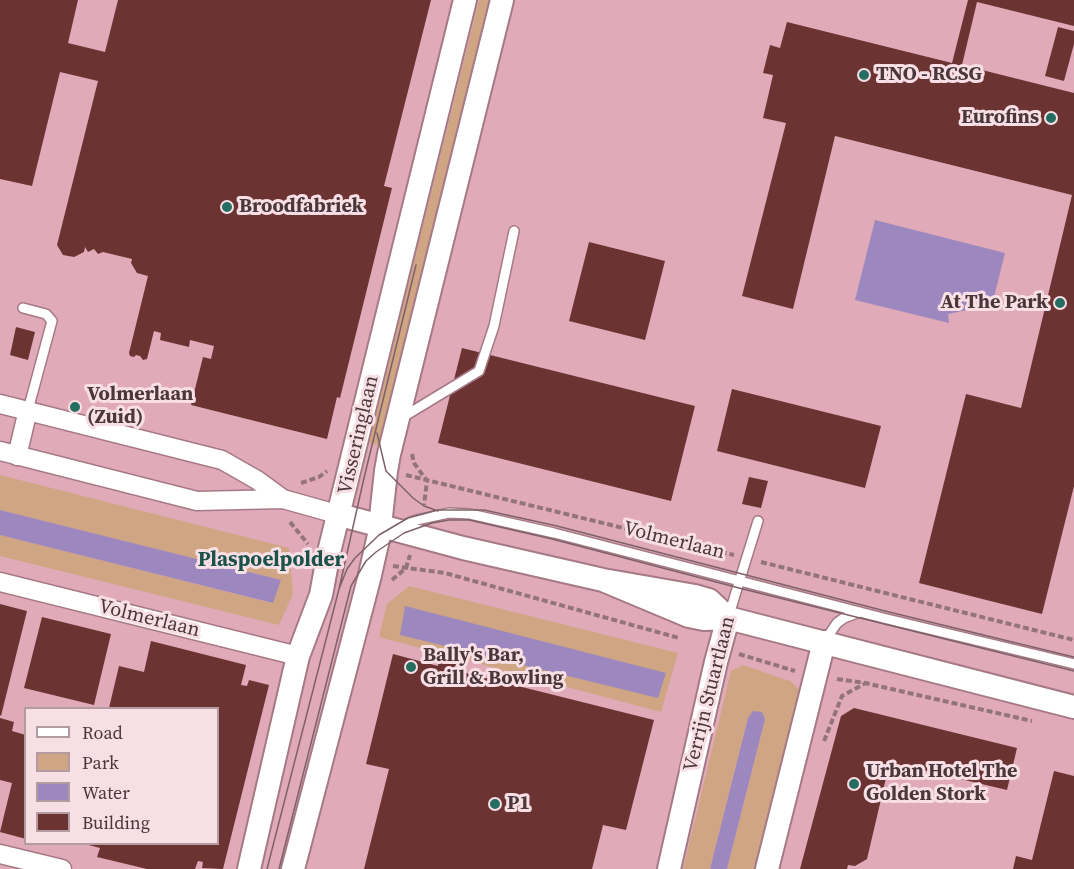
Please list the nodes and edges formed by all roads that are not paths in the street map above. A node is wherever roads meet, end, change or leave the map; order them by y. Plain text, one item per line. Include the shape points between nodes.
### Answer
1 (465, 0) edge
2 (501, 0) edge
3 (514, 231) dead end
4 (23, 308) dead end
5 (0, 404) edge
6 (28, 410) junction
7 (398, 420) junction
8 (8, 454) edge
9 (283, 499) junction
10 (340, 515) junction
11 (758, 521) dead end
12 (388, 528) junction
13 (741, 581) junction
14 (0, 582) edge
15 (861, 612) junction
16 (728, 618) junction
17 (824, 642) junction
18 (298, 656) junction
19 (1074, 664) edge
20 (1074, 707) edge
21 (0, 854) edge
22 (62, 869) edge
23 (249, 869) edge
24 (293, 869) edge
25 (669, 869) edge
26 (767, 869) edge

1 - 10 street, Visseringlaan
2 - 7 street, Visseringlaan
3 - 7 lane via 494,326 479,371
4 - 6 lane via 46,314 52,321
5 - 6 street
6 - 8 street
6 - 9 street via 222,460
7 - 12 street, Visseringlaan via 386,471
8 - 9 street via 197,501
9 - 10 street
10 - 12 street
10 - 18 street, Visseringlaan via 321,595
11 - 13 lane, Verrijn Stuartlaan
12 - 13 lane, Volmerlaan via 431,516 470,514
12 - 16 street via 603,580 689,616
12 - 24 street, Visseringlaan via 369,579
13 - 15 lane, Volmerlaan
13 - 16 lane, Verrijn Stuartlaan
14 - 18 street, Volmerlaan
15 - 17 lane via 837,623
15 - 19 lane, Volmerlaan
16 - 17 street
16 - 25 street, Verrijn Stuartlaan
17 - 20 street
17 - 26 street
18 - 23 street, Visseringlaan
21 - 22 street

